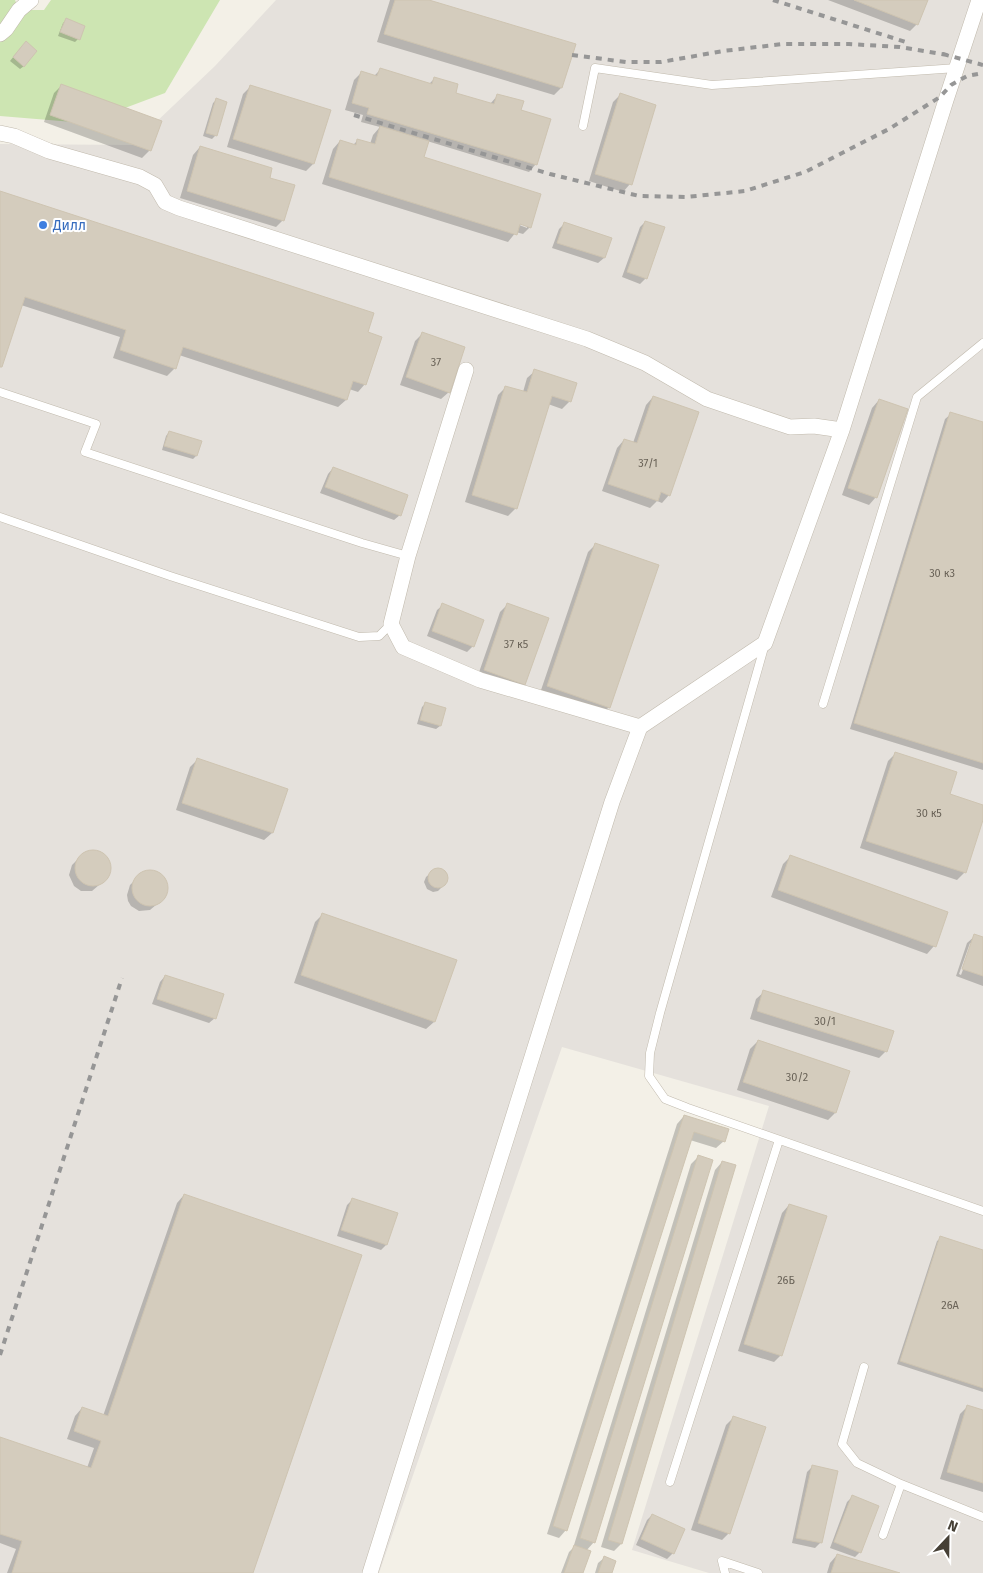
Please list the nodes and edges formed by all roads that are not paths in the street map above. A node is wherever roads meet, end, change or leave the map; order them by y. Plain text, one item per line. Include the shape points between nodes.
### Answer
1 (31, 0) edge
2 (979, 0) edge
3 (15, 5) edge
4 (0, 34) edge
5 (957, 68) junction
6 (583, 126) dead end
7 (0, 133) edge
8 (983, 343) edge
9 (466, 370) dead end
10 (0, 392) edge
11 (842, 430) junction
12 (0, 517) edge
13 (408, 556) junction
14 (391, 624) junction
15 (765, 642) junction
16 (823, 704) dead end
17 (640, 727) junction
18 (779, 1140) junction
19 (983, 1211) edge
20 (864, 1367) dead end
21 (670, 1482) dead end
22 (901, 1484) junction
23 (983, 1516) edge
24 (884, 1534) dead end
25 (370, 1573) edge
26 (725, 1573) edge
27 (758, 1573) edge

1 - 3 street
2 - 5 street
3 - 4 street via 6,29
5 - 6 lane via 712,85 596,68
5 - 11 street
7 - 11 street via 140,177 155,185 165,202 179,208 587,339 645,362 707,399 790,427
8 - 16 lane via 917,397
9 - 13 street
10 - 13 lane via 96,424 86,452
11 - 15 street
12 - 14 lane via 359,637 379,636
13 - 14 street
14 - 17 street via 403,647 480,680
15 - 17 street
15 - 18 lane via 660,1013 650,1053 649,1076 665,1099
17 - 25 street via 612,802
18 - 19 lane
18 - 21 lane
20 - 22 lane via 842,1444 856,1462
22 - 23 lane
22 - 24 lane
26 - 27 lane via 722,1561

